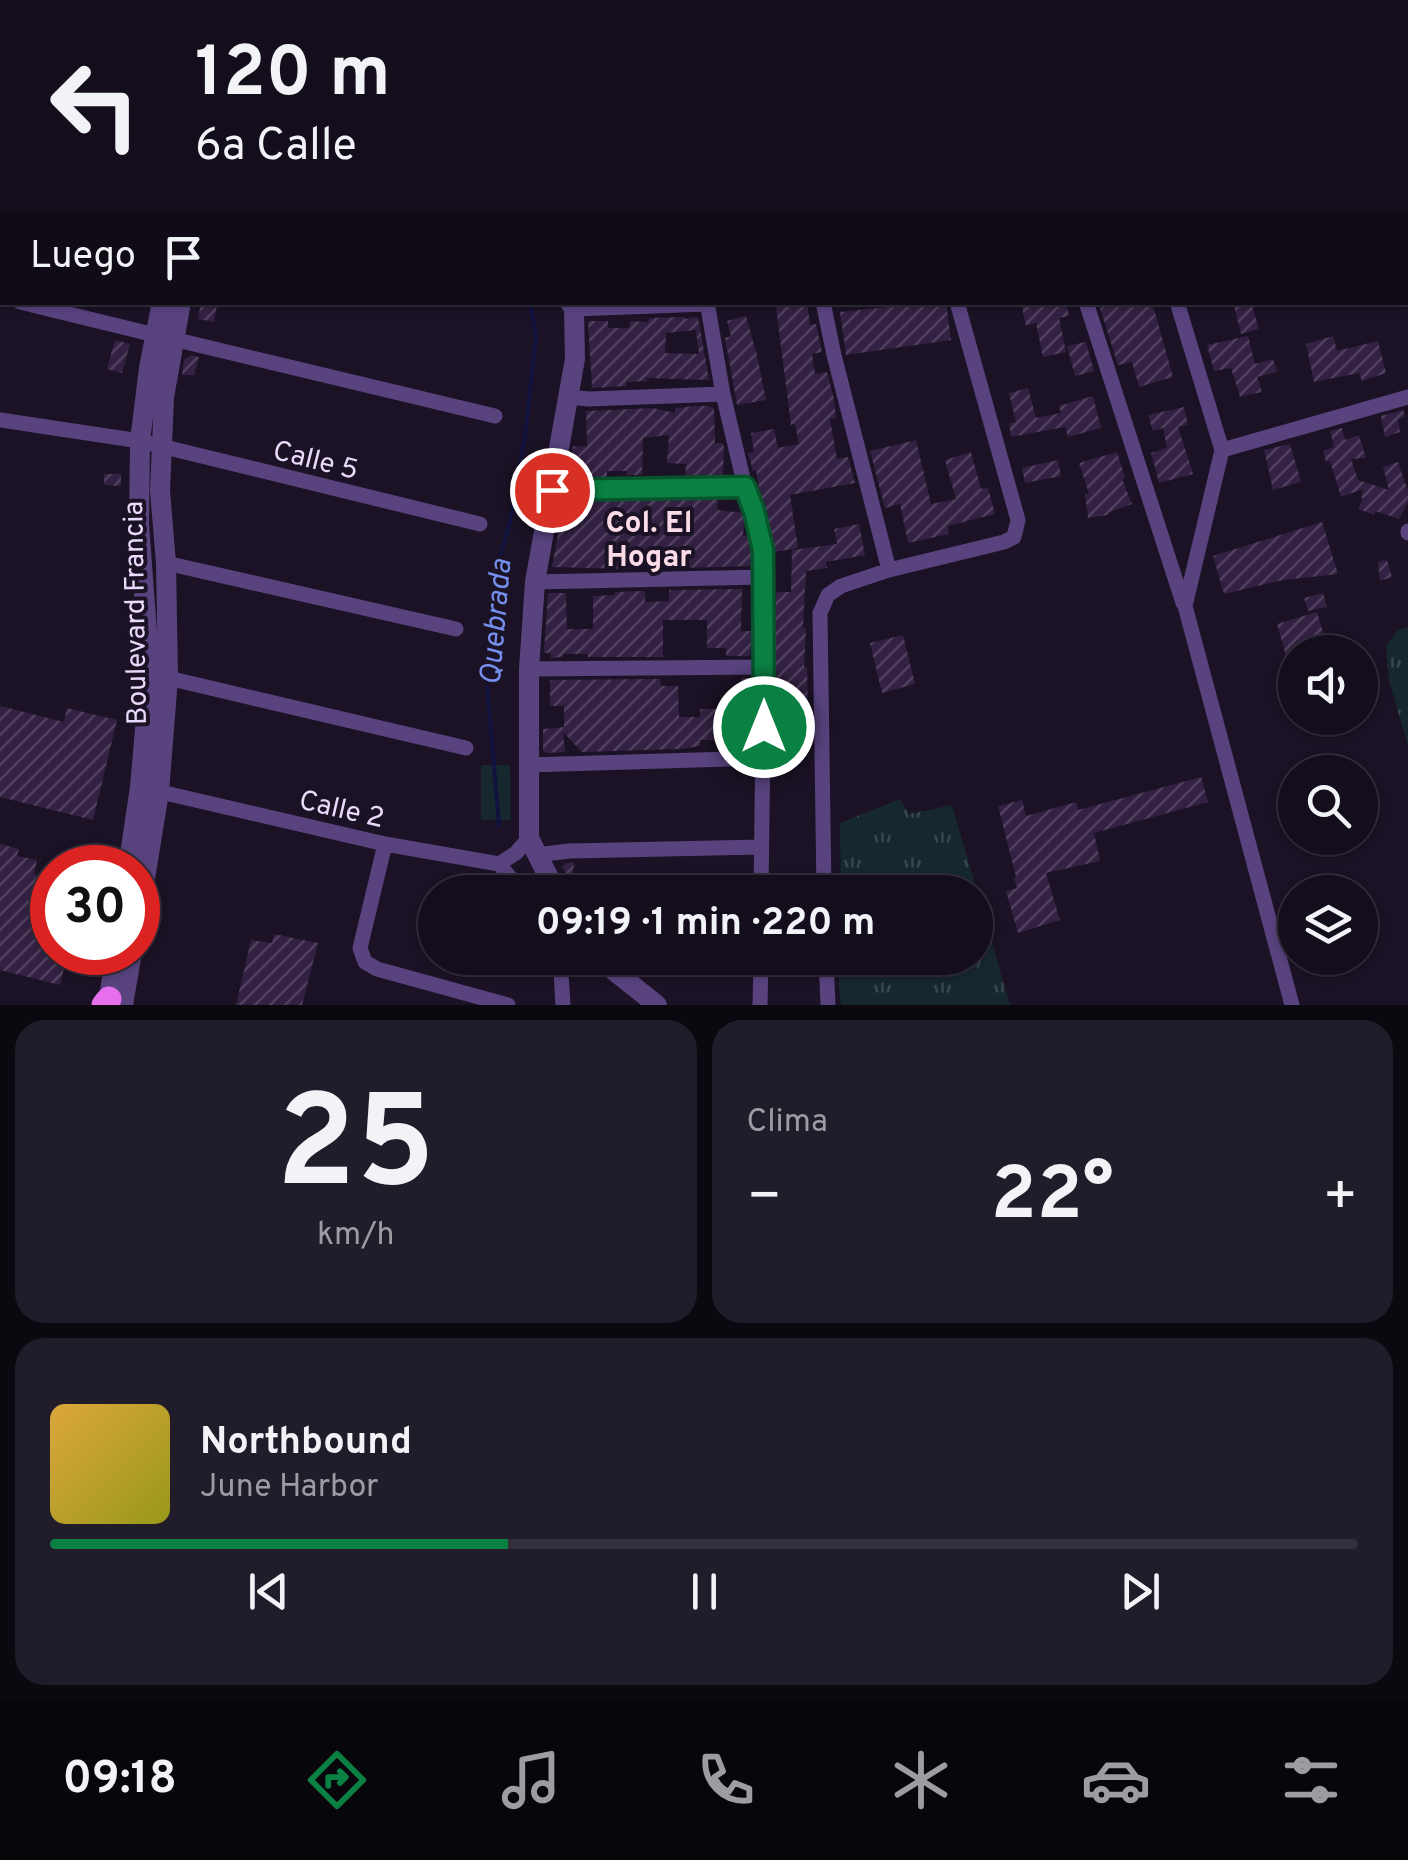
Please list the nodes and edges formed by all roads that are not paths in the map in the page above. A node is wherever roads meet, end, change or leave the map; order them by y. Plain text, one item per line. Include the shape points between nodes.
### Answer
1 (32, 305) edge
2 (162, 305) edge
3 (180, 305) edge
4 (617, 305) edge
5 (707, 305) edge
6 (824, 305) edge
7 (958, 305) edge
8 (1087, 305) edge
9 (1178, 305) edge
10 (572, 306) edge
11 (164, 337) junction
12 (723, 394) junction
13 (567, 397) junction
14 (1408, 397) edge
15 (495, 416) dead end
16 (0, 420) edge
17 (140, 441) junction
18 (162, 447) junction
19 (1222, 450) junction
20 (745, 487) junction
21 (552, 490) junction
22 (480, 524) dead end
23 (166, 563) junction
24 (889, 570) junction
25 (765, 576) junction
26 (535, 582) junction
27 (1184, 606) junction
28 (456, 629) dead end
29 (764, 666) junction
30 (529, 669) junction
31 (168, 678) junction
32 (466, 748) dead end
33 (764, 758) junction
34 (528, 765) junction
35 (150, 790) junction
36 (385, 844) junction
37 (134, 845) edge
38 (145, 845) edge
39 (532, 846) junction
40 (761, 847) junction
41 (499, 864) junction
42 (508, 875) edge
43 (547, 875) edge
44 (762, 875) edge
45 (824, 875) edge
46 (116, 975) edge
47 (124, 975) edge
48 (561, 975) edge
49 (619, 975) edge
50 (761, 975) edge
51 (827, 975) edge
52 (115, 1004) edge
53 (508, 1005) edge
54 (563, 1005) edge
55 (657, 1005) edge
56 (760, 1005) edge
57 (828, 1005) edge
58 (1292, 1005) edge

1 - 11 street
2 - 11 street, Boulevard Francia
3 - 11 street, Boulevard Francia
4 - 10 street
5 - 12 street
6 - 24 street
7 - 24 street via 1018,520 1014,536
8 - 27 street
9 - 19 street
10 - 13 street via 575,359
11 - 15 street
11 - 17 street, Boulevard Francia
11 - 18 street, Boulevard Francia
12 - 13 street
12 - 20 street
13 - 21 street
14 - 19 street
16 - 17 street, Calle 5
17 - 18 street, Calle 5
17 - 35 street, Boulevard Francia
18 - 22 street, Calle 5
18 - 23 street, Boulevard Francia
19 - 27 street
20 - 21 street
20 - 25 street
21 - 26 street
23 - 28 street
23 - 31 street, Boulevard Francia
24 - 45 street via 841,586 820,613
25 - 26 street
25 - 29 street
26 - 30 street
27 - 58 street
29 - 30 street
29 - 33 street
30 - 34 street
31 - 32 street
31 - 35 street, Boulevard Francia
33 - 34 street
33 - 40 street
34 - 39 street
35 - 36 street, Calle 2
35 - 37 street, Boulevard Francia
35 - 38 street, Boulevard Francia
36 - 41 street, Calle 2
36 - 53 street via 360,948 365,962
39 - 40 street
39 - 41 street
39 - 43 street
40 - 44 street
41 - 42 street
46 - 52 street
47 - 52 street
48 - 54 street
49 - 55 street
50 - 56 street
51 - 57 street

